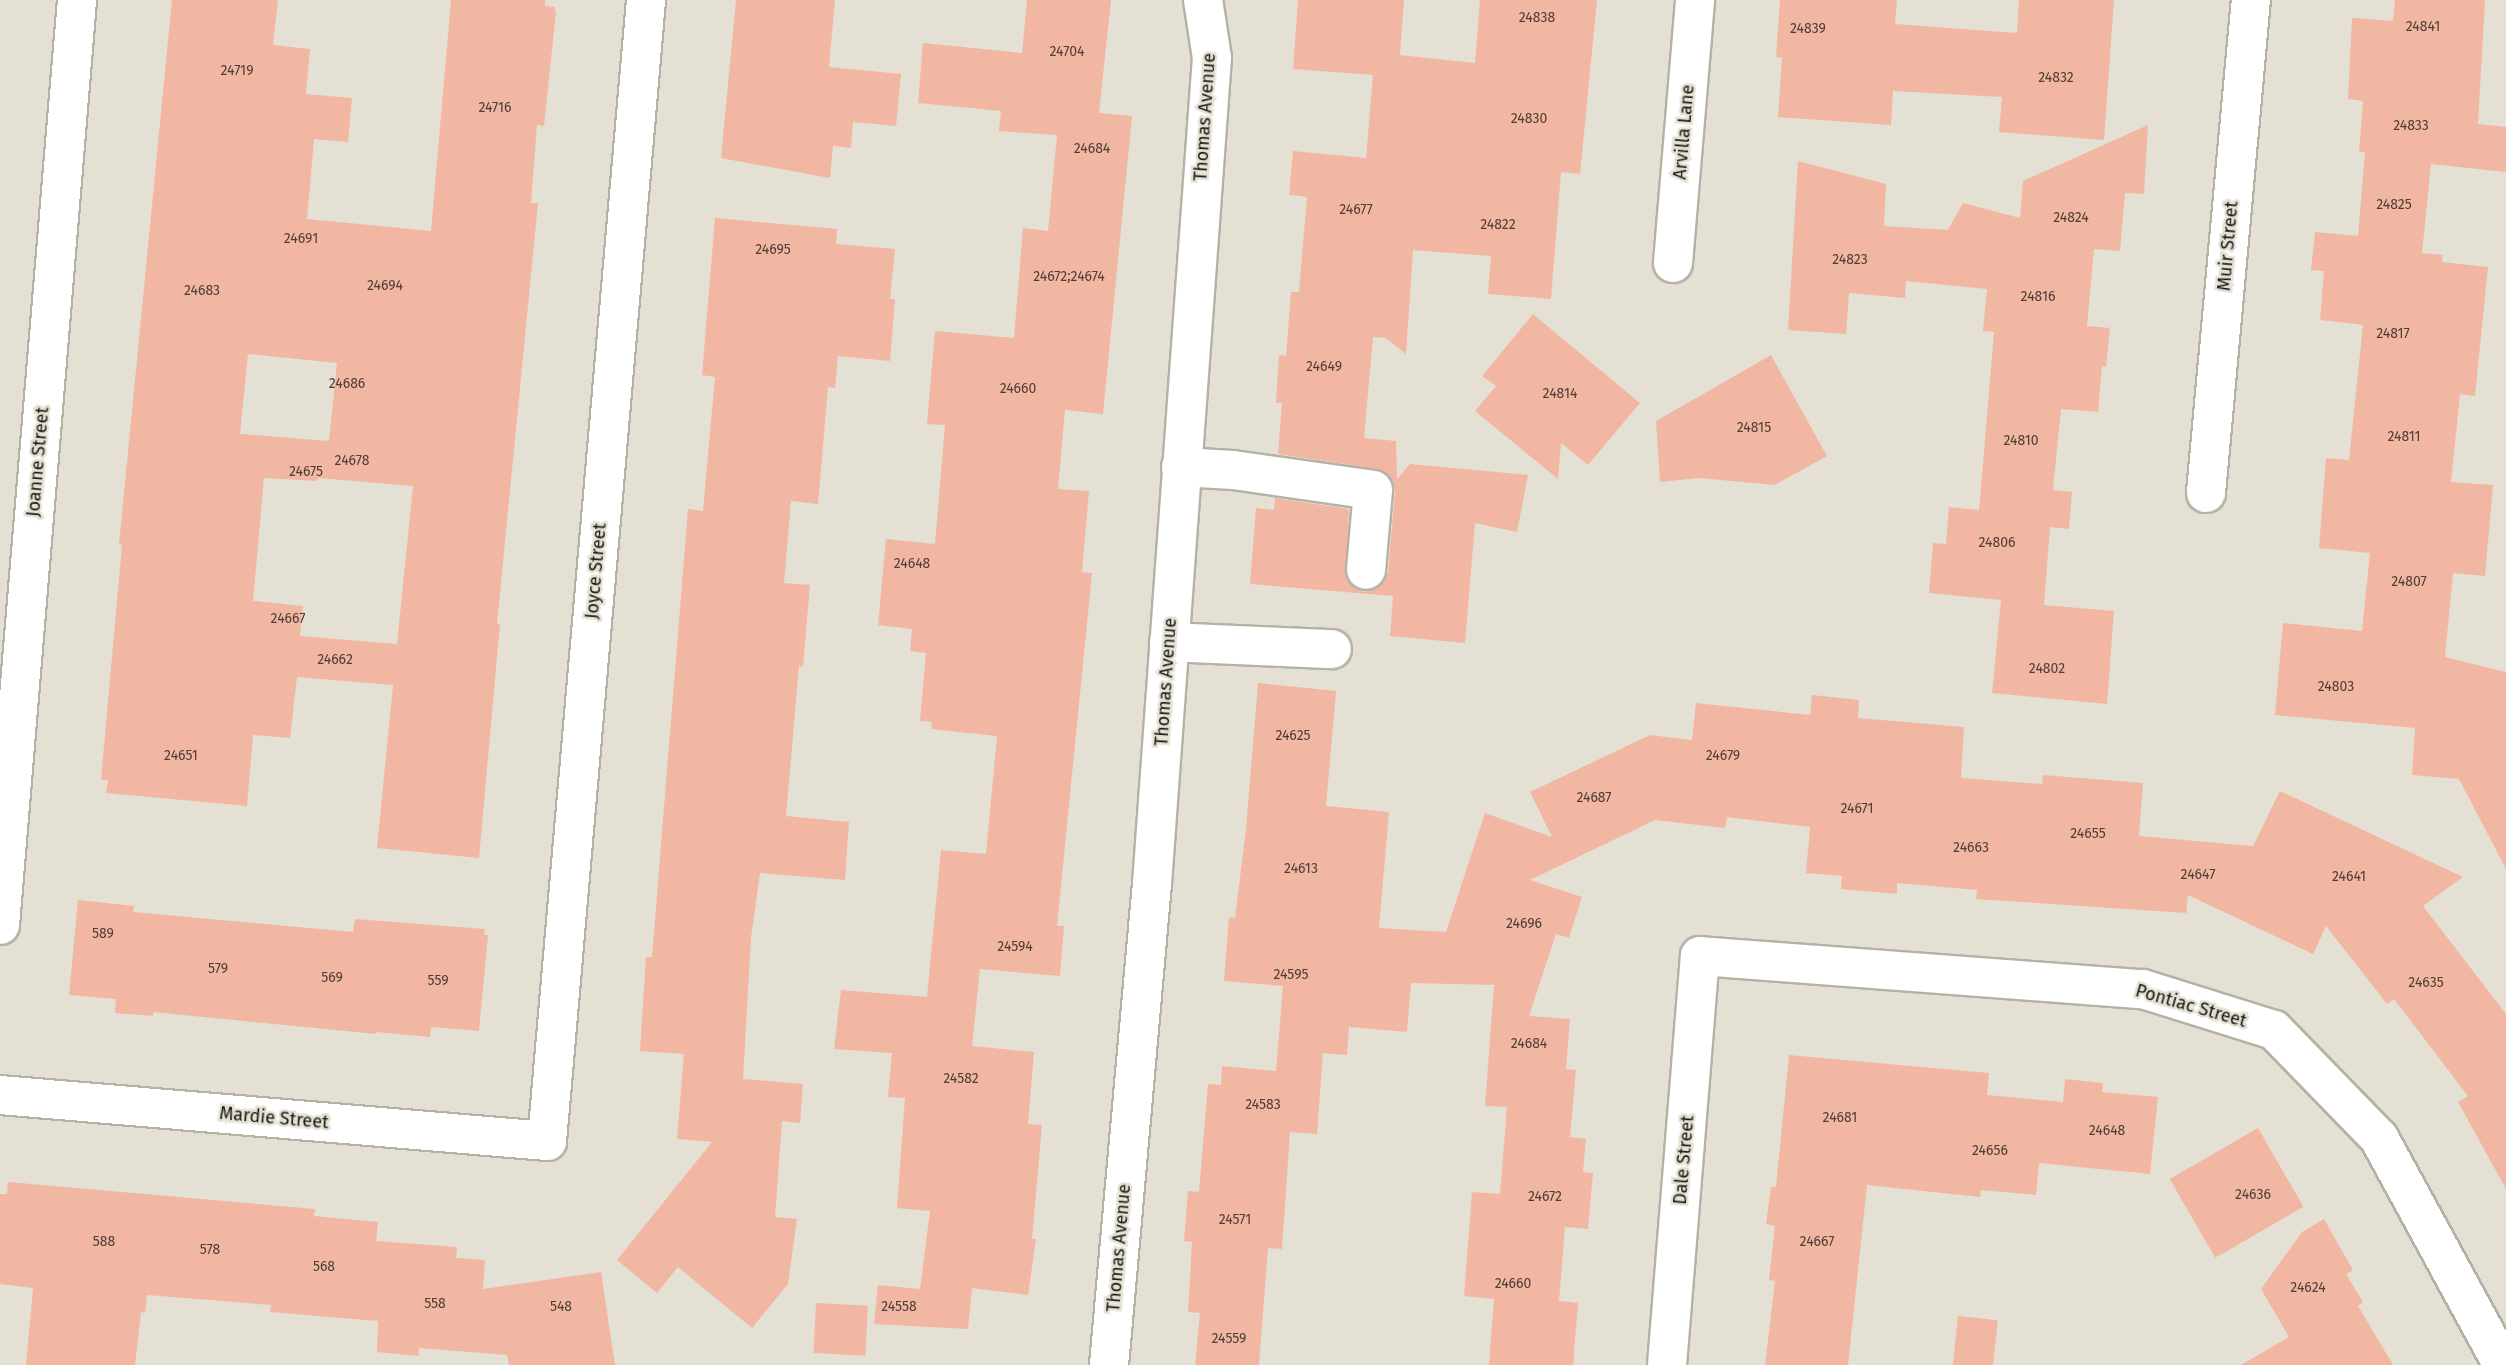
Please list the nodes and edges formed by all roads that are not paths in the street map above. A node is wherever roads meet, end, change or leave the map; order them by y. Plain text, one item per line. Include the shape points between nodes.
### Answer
1 (76, 0) edge
2 (646, 0) edge
3 (1203, 0) edge
4 (1696, 0) edge
5 (2251, 0) edge
6 (1673, 263) dead end
7 (1181, 467) junction
8 (2206, 492) dead end
9 (1366, 570) dead end
10 (1168, 642) junction
11 (1332, 649) dead end
12 (0, 925) edge
13 (1700, 956) joint
14 (0, 1095) edge
15 (547, 1141) joint
16 (1109, 1365) edge
17 (1667, 1365) edge
18 (2503, 1365) edge

1 - 12 street, Joanne Street
2 - 15 street, Joyce Street
3 - 7 street, Thomas Avenue via 1212,58
4 - 6 street, Arvilla Lane
5 - 8 street, Muir Street
7 - 9 street via 1373,490
7 - 10 street, Thomas Avenue
10 - 11 street
10 - 16 street, Thomas Avenue via 1152,884
13 - 17 street, Dale Street
13 - 18 street, Pontiac Street via 2143,989 2274,1030 2379,1138
14 - 15 street, Mardie Street

